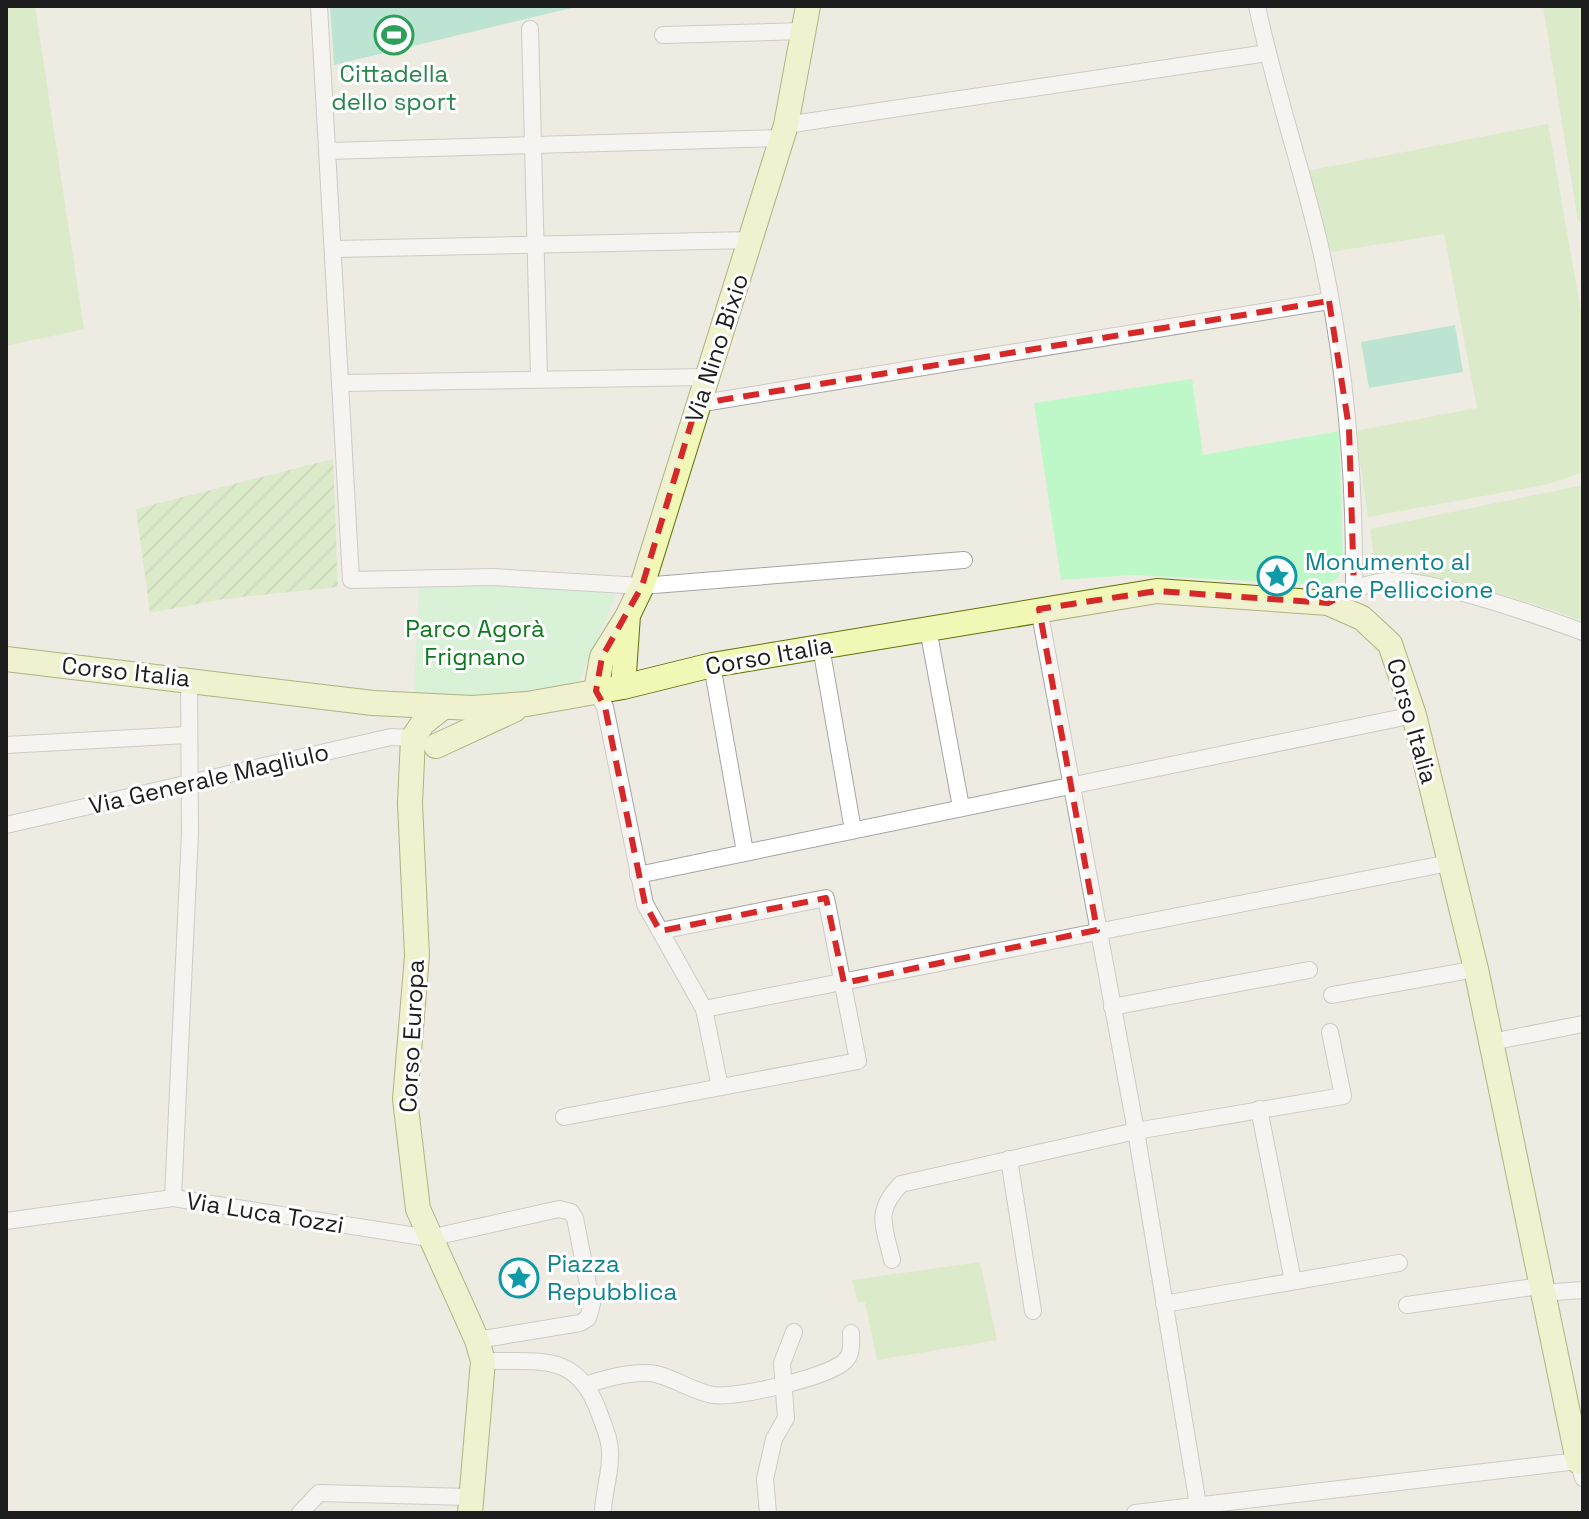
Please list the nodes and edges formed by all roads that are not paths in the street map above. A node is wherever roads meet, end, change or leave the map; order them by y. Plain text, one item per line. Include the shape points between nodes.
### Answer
1 (319, 6) edge
2 (808, 6) edge
3 (1257, 6) edge
4 (530, 29) dead end
5 (804, 31) junction
6 (663, 35) dead end
7 (1267, 53) junction
8 (784, 131) junction
9 (533, 144) junction
10 (328, 151) junction
11 (752, 240) junction
12 (537, 244) junction
13 (336, 249) junction
14 (1329, 301) junction
15 (706, 377) junction
16 (539, 378) junction
17 (341, 383) junction
18 (697, 404) junction
19 (964, 560) dead end
20 (642, 586) junction
21 (1354, 589) junction
22 (1328, 603) junction
23 (1039, 609) junction
24 (628, 615) junction
25 (928, 629) junction
26 (1583, 632) edge
27 (821, 647) junction
28 (6, 659) edge
29 (712, 665) junction
30 (189, 679) junction
31 (623, 687) junction
32 (596, 691) junction
33 (389, 704) junction
34 (527, 704) junction
35 (442, 708) junction
36 (1414, 715) junction
37 (187, 735) junction
38 (413, 738) junction
39 (6, 745) edge
40 (436, 746) junction
41 (412, 769) junction
42 (189, 782) junction
43 (1071, 784) junction
44 (961, 807) junction
45 (6, 825) edge
46 (853, 830) junction
47 (745, 852) junction
48 (1449, 863) junction
49 (638, 875) junction
50 (1097, 930) junction
51 (660, 931) junction
52 (1476, 969) junction
53 (1309, 970) dead end
54 (844, 983) junction
55 (1332, 995) dead end
56 (1112, 1007) junction
57 (704, 1009) junction
58 (1583, 1024) edge
59 (1330, 1032) dead end
60 (1491, 1042) junction
61 (720, 1087) junction
62 (1259, 1109) junction
63 (564, 1117) dead end
64 (1136, 1131) junction
65 (1009, 1159) junction
66 (173, 1198) junction
67 (6, 1221) edge
68 (429, 1238) junction
69 (892, 1260) dead end
70 (1399, 1263) dead end
71 (1293, 1281) junction
72 (1540, 1290) junction
73 (1583, 1290) edge
74 (1164, 1304) junction
75 (1407, 1305) dead end
76 (1033, 1311) dead end
77 (794, 1332) dead end
78 (851, 1333) dead end
79 (480, 1351) junction
80 (588, 1384) junction
81 (781, 1385) junction
82 (1581, 1467) edge
83 (469, 1505) edge
84 (1198, 1505) junction
85 (1176, 1510) edge
86 (300, 1513) edge
87 (603, 1513) edge
88 (768, 1513) edge
89 (1135, 1513) edge

1 - 10 street
2 - 5 street, Via Nino Bixio
3 - 7 street
4 - 9 street
5 - 6 street
5 - 8 street, Via Nino Bixio
7 - 8 street
7 - 14 street via 1320,247
8 - 9 street
8 - 11 street, Via Nino Bixio
9 - 10 street
9 - 12 street
10 - 13 street
11 - 12 street
11 - 15 street, Via Nino Bixio
12 - 13 street
12 - 16 street
13 - 17 street
14 - 18 street
14 - 21 street via 1349,428
15 - 16 street
15 - 18 street, Via Nino Bixio
16 - 17 street
17 - 20 street via 351,580 492,577
18 - 20 street, Via Nino Bixio
19 - 20 street
20 - 24 street, Via Nino Bixio
21 - 22 street
21 - 26 street via 1389,580 1414,583
22 - 23 street, Corso Italia via 1157,591
22 - 36 street, Corso Italia via 1362,618 1390,644
23 - 25 street, Corso Italia
23 - 43 street
24 - 31 street, Via Nino Bixio
24 - 32 street via 602,657
25 - 27 street, Corso Italia
25 - 44 street
27 - 29 street, Corso Italia
27 - 46 street
28 - 30 street, Corso Italia
29 - 31 street, Corso Italia
29 - 47 street
30 - 33 street, Corso Italia
30 - 37 street
31 - 32 street, Corso Italia
32 - 34 street, Corso Italia
32 - 49 street via 605,707
33 - 35 street, Corso Italia
33 - 38 street
34 - 35 street, Corso Italia
34 - 40 street
35 - 38 street
35 - 40 street via 445,727
36 - 43 street
36 - 48 street, Corso Italia
37 - 39 street
37 - 42 street
38 - 41 street
38 - 42 street, Via Generale Magliulo via 391,737
40 - 41 street
41 - 68 street, Corso Europa via 417,956 405,1099 418,1209
42 - 45 street, Via Generale Magliulo
42 - 66 street
43 - 44 street
43 - 50 street
44 - 46 street
46 - 47 street
47 - 49 street
48 - 50 street
48 - 52 street, Corso Italia
49 - 51 street via 645,904
50 - 54 street
50 - 56 street
51 - 54 street via 826,898
51 - 57 street
52 - 55 street
52 - 60 street, Corso Italia
53 - 56 street
54 - 57 street
54 - 61 street via 858,1061
56 - 64 street
57 - 61 street
58 - 60 street
59 - 62 street via 1343,1096
60 - 72 street, Corso Italia
61 - 63 street
62 - 64 street
62 - 71 street
64 - 65 street
64 - 74 street
65 - 69 street via 901,1184 886,1200 882,1214
65 - 76 street
66 - 67 street, Via Luca Tozzi
66 - 68 street, Via Luca Tozzi
68 - 79 street, Corso Europa
68 - 79 street via 559,1209 574,1215 592,1304 588,1318
70 - 71 street
71 - 74 street
72 - 73 street
72 - 75 street
72 - 82 street, Corso Italia
74 - 84 street
77 - 81 street via 782,1363
78 - 81 street via 851,1354 843,1363
79 - 80 street via 552,1362
79 - 83 street
80 - 81 street via 653,1373 712,1395
80 - 87 street via 610,1441
81 - 88 street via 786,1418 770,1452 765,1479
82 - 84 street
83 - 86 street via 319,1493
84 - 85 street
85 - 89 street

